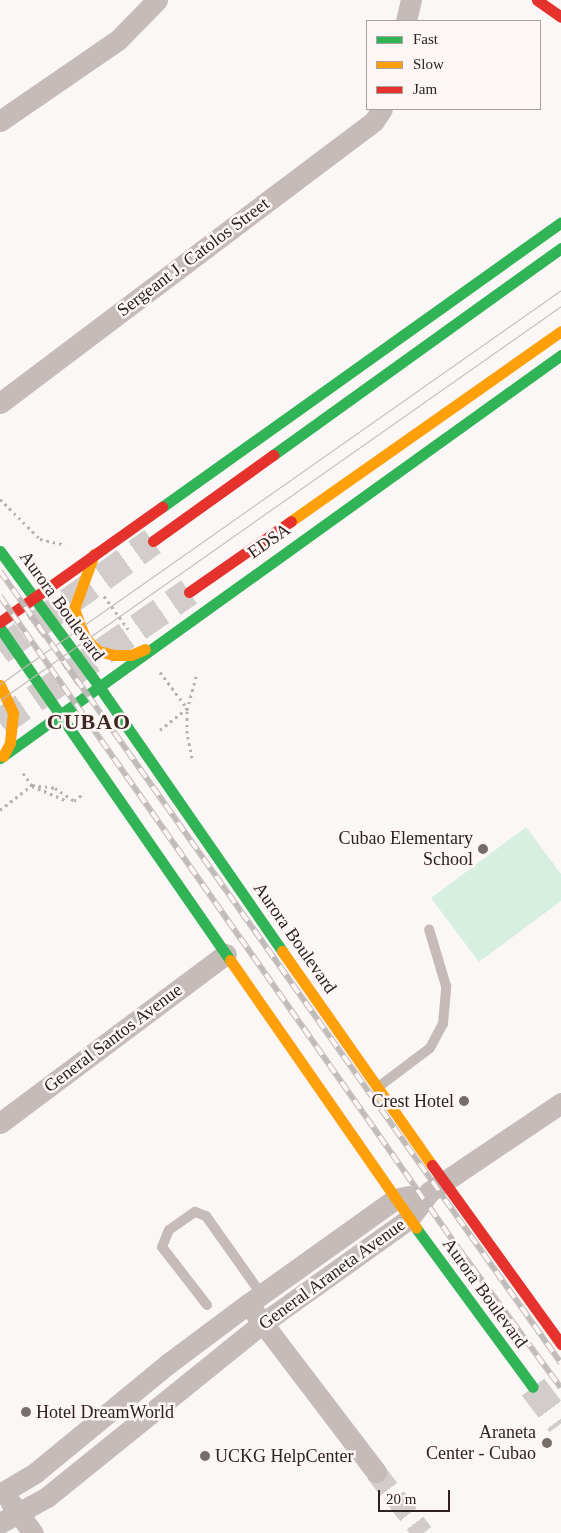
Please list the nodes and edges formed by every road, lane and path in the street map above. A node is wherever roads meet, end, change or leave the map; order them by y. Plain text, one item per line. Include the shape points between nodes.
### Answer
1 (157, 0) edge
2 (411, 0) edge
3 (537, 0) edge
4 (561, 17) edge
5 (406, 20) edge
6 (381, 110) edge
7 (0, 121) edge
8 (561, 222) edge
9 (561, 248) edge
10 (561, 331) edge
11 (561, 356) edge
12 (0, 402) edge
13 (0, 499) edge
14 (153, 541) tunnel mouth
15 (66, 545) dead end
16 (0, 551) edge
17 (96, 551) junction
18 (189, 592) tunnel mouth
19 (34, 599) junction
20 (0, 622) edge
21 (0, 628) edge
22 (153, 645) junction
23 (197, 672) dead end
24 (0, 685) edge
25 (98, 686) junction
26 (61, 714) junction
27 (1, 757) edge
28 (192, 758) dead end
29 (67, 800) dead end
30 (0, 810) edge
31 (428, 929) dead end
32 (226, 954) junction
33 (377, 1088) junction
34 (561, 1103) edge
35 (0, 1123) edge
36 (436, 1187) junction
37 (395, 1199) junction
38 (409, 1219) junction
39 (255, 1299) junction
40 (207, 1305) dead end
41 (263, 1323) junction
42 (561, 1344) edge
43 (533, 1387) tunnel mouth
44 (376, 1472) tunnel mouth
45 (1, 1491) edge
46 (19, 1514) junction
47 (0, 1523) edge
48 (33, 1533) edge

1 - 7 street via 118,40
2 - 5 street
3 - 4 main road
6 - 12 street, Sergeant J. Catolos Street via 374,121
8 - 17 main road
9 - 14 main road
10 - 18 main road, EDSA
11 - 22 main road, EDSA
13 - 15 path via 40,539
16 - 19 main road, Aurora Boulevard
17 - 19 main road
17 - 22 main road via 84,575 74,609 85,638 98,650 114,655 131,655
19 - 20 main road
19 - 25 main road, Aurora Boulevard
21 - 26 main road, Aurora Boulevard
22 - 25 main road, EDSA
23 - 28 path via 187,708
24 - 27 main road via 13,713 10,743
25 - 26 main road, EDSA
25 - 33 main road, Aurora Boulevard
26 - 27 main road, EDSA
26 - 32 main road, Aurora Boulevard
29 - 30 path via 32,786
31 - 33 lane via 446,986 443,1024 430,1048
32 - 35 street, General Santos Avenue
32 - 37 main road, Aurora Boulevard
33 - 36 main road, Aurora Boulevard
34 - 36 street
36 - 37 street, General Araneta Avenue
36 - 38 street, General Araneta Avenue
36 - 42 main road, Aurora Boulevard
37 - 38 main road, Aurora Boulevard
37 - 39 street, General Araneta Avenue
38 - 41 street, General Araneta Avenue
38 - 43 main road, Aurora Boulevard
39 - 40 lane via 206,1216 195,1212 169,1230 162,1247
39 - 41 street
39 - 45 street, General Araneta Avenue via 169,1363 35,1473
41 - 44 street
41 - 46 street, General Araneta Avenue via 47,1497
45 - 46 street
46 - 47 street, General Araneta Avenue
46 - 48 street

